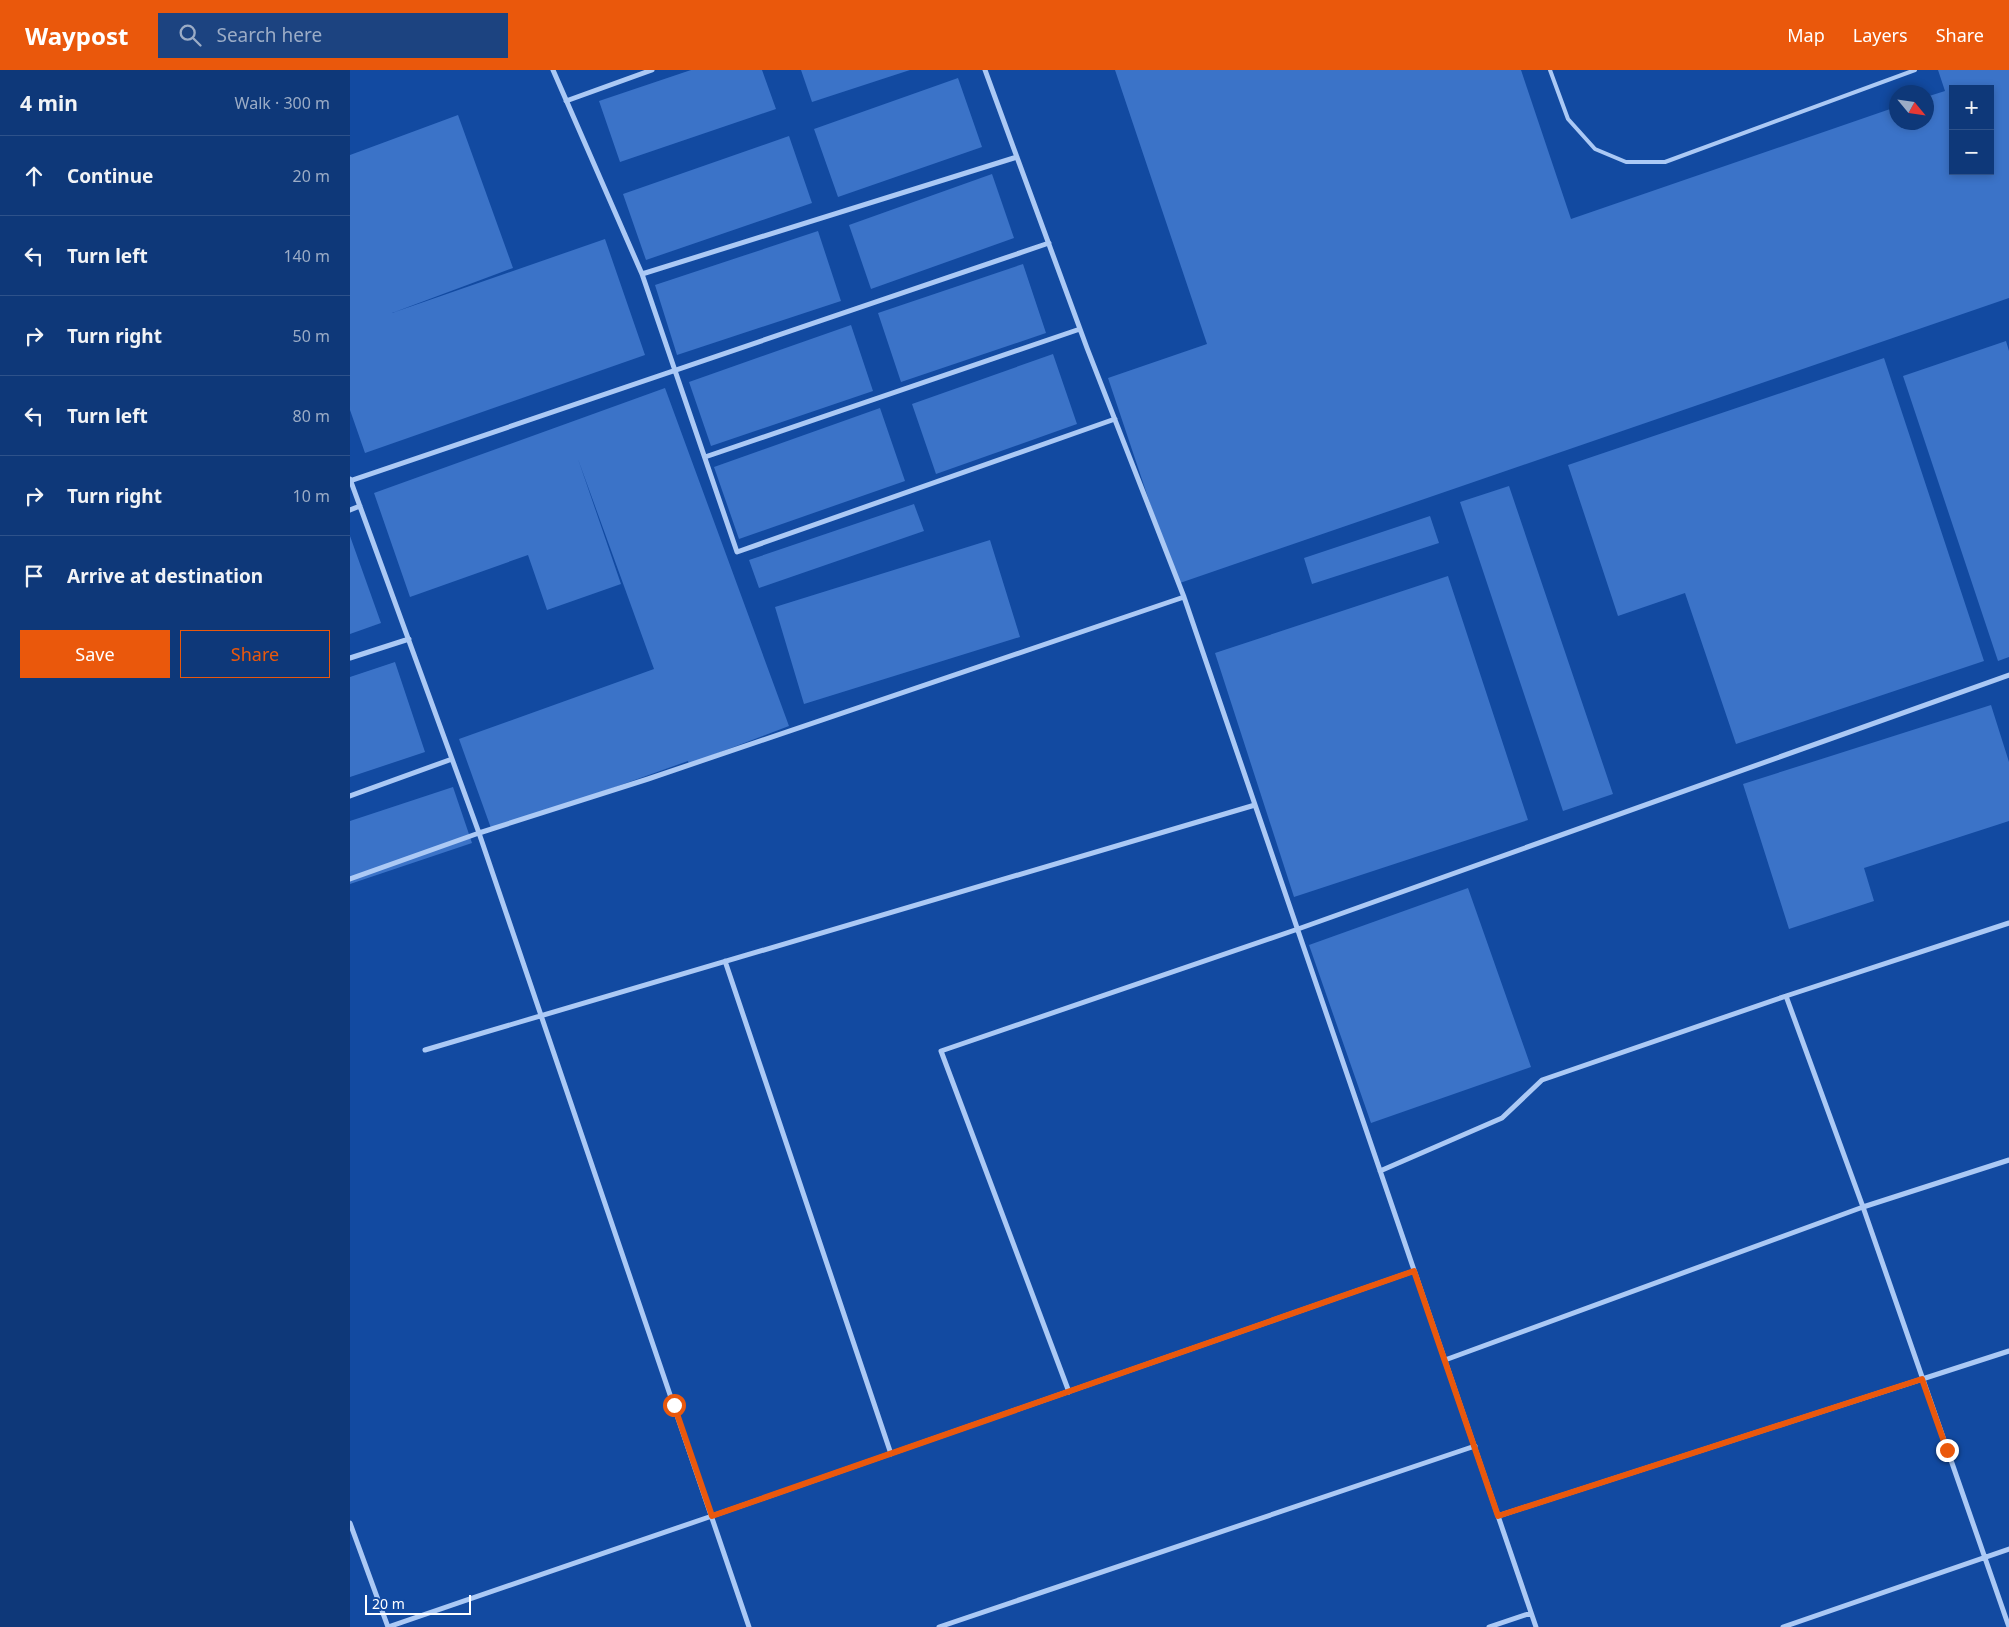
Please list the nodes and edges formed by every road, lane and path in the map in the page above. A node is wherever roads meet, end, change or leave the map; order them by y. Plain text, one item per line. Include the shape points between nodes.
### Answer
1 (553, 70) edge
2 (652, 70) edge
3 (985, 70) edge
4 (1550, 70) edge
5 (1915, 70) edge
6 (566, 101) junction
7 (1017, 157) junction
8 (1049, 243) junction
9 (642, 274) junction
10 (1080, 329) junction
11 (675, 370) junction
12 (1114, 419) junction
13 (705, 457) junction
14 (350, 480) edge
15 (360, 506) junction
16 (350, 510) edge
17 (1184, 597) junction
18 (409, 639) junction
19 (350, 658) edge
20 (2009, 675) edge
21 (452, 759) junction
22 (350, 796) edge
23 (1255, 804) junction
24 (479, 833) junction
25 (350, 880) edge
26 (2009, 923) edge
27 (1298, 929) junction
28 (725, 961) junction
29 (1786, 996) junction
30 (541, 1016) junction
31 (425, 1050) dead end
32 (2009, 1160) edge
33 (1380, 1171) junction
34 (1863, 1208) junction
35 (1414, 1271) junction
36 (2009, 1351) edge
37 (1445, 1360) junction
38 (1922, 1379) junction
39 (1069, 1392) junction
40 (1475, 1446) junction
41 (891, 1454) junction
42 (712, 1516) junction
43 (1498, 1516) junction
44 (350, 1523) edge
45 (2009, 1548) edge
46 (1985, 1557) junction
47 (1532, 1612) junction
48 (388, 1627) edge
49 (749, 1627) edge
50 (939, 1627) edge
51 (1490, 1627) edge
52 (1536, 1627) edge
53 (1783, 1627) edge
54 (2009, 1627) edge

1 - 6 street
2 - 6 street
3 - 7 street
4 - 5 lane via 1568,119 1596,149 1626,162 1664,162
6 - 9 street
7 - 8 street
7 - 9 street
8 - 10 street
8 - 11 street
9 - 11 street
10 - 12 street
10 - 13 street
11 - 13 street
11 - 14 street
12 - 13 street via 737,552
12 - 17 street
14 - 15 street
15 - 16 street
15 - 18 street
17 - 23 street
17 - 24 street
18 - 19 street
18 - 21 street
20 - 27 street
21 - 22 street
21 - 24 street
23 - 27 street
23 - 28 street
24 - 25 street
24 - 30 street
26 - 29 street
27 - 33 street
27 - 39 street via 941,1051
28 - 30 street
28 - 41 street
29 - 33 street via 1542,1080 1502,1118
29 - 34 street
30 - 31 street
30 - 42 street
32 - 34 street
33 - 35 street
34 - 37 street
34 - 38 street
35 - 37 street
35 - 39 street
36 - 38 street
37 - 40 street
38 - 43 street
38 - 46 street
39 - 41 street
40 - 43 street
40 - 50 street
41 - 42 street
42 - 48 street
42 - 49 street
43 - 47 street
44 - 48 street
45 - 46 street
46 - 53 street
46 - 54 street
47 - 51 street
47 - 52 street

